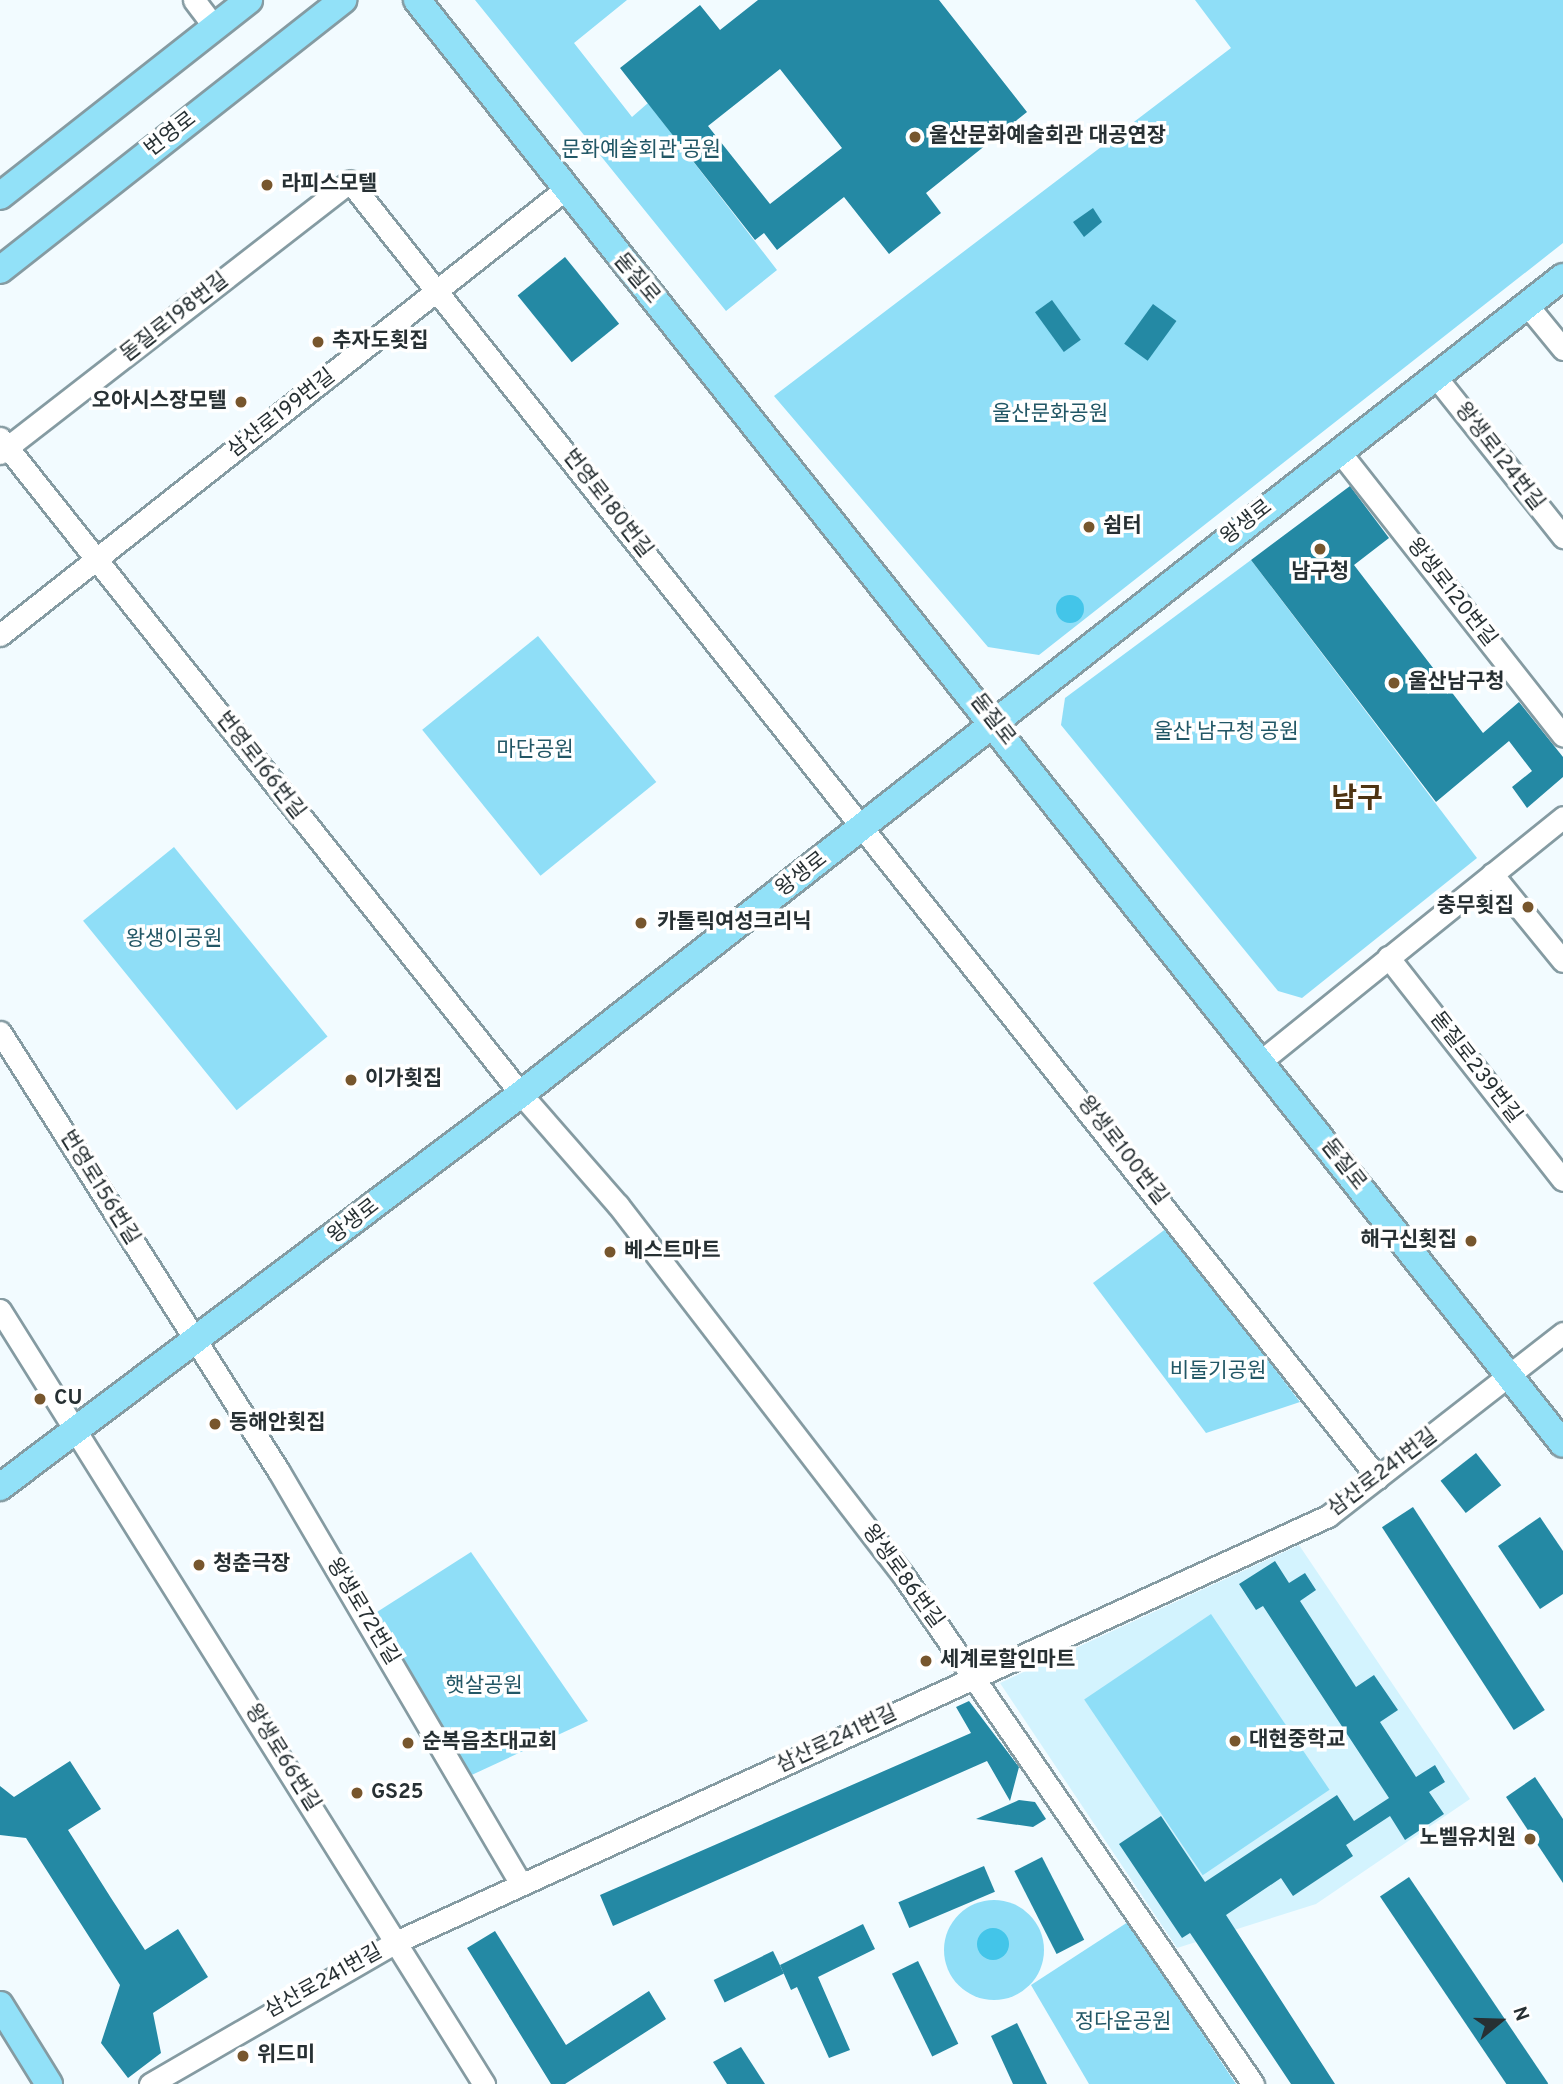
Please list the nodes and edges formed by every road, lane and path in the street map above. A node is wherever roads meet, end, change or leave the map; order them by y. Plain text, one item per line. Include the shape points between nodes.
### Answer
1 (194, 0) edge
2 (249, 0) edge
3 (342, 0) edge
4 (417, 0) edge
5 (214, 27) junction
6 (350, 182) joint
7 (563, 191) junction
8 (0, 196) edge
9 (0, 271) edge
10 (1563, 277) edge
11 (438, 291) junction
12 (1527, 305) junction
13 (1563, 349) edge
14 (1435, 376) junction
15 (2, 446) edge
16 (1339, 451) junction
17 (1563, 537) edge
18 (97, 560) junction
19 (0, 635) edge
20 (995, 724) junction
21 (1563, 736) edge
22 (1563, 817) edge
23 (863, 827) junction
24 (1492, 874) junction
25 (1388, 957) junction
26 (1563, 961) edge
27 (0, 1032) edge
28 (1261, 1061) junction
29 (520, 1094) junction
30 (1563, 1180) edge
31 (0, 1310) edge
32 (1563, 1333) edge
33 (197, 1343) junction
34 (1510, 1376) junction
35 (77, 1433) junction
36 (1563, 1444) edge
37 (1378, 1478) junction
38 (0, 1487) edge
39 (974, 1678) junction
40 (521, 1884) junction
41 (396, 1942) junction
42 (0, 2005) edge
43 (49, 2084) edge
44 (150, 2084) edge
45 (484, 2084) edge
46 (1253, 2084) edge

1 - 5 street
2 - 5 main road
3 - 9 main road, 번영로
4 - 7 main road, 돋질로
5 - 8 main road
6 - 11 street, 번영로180번길
6 - 15 street, 돋질로198번길
7 - 11 street, 삼산로199번길
7 - 20 main road, 돋질로
10 - 12 main road, 왕생로
11 - 18 street, 삼산로199번길
11 - 23 street, 번영로180번길
12 - 13 street
12 - 14 main road, 왕생로
14 - 16 main road, 왕생로
14 - 17 street, 왕생로124번길
15 - 18 street, 번영로166번길
16 - 20 main road, 왕생로
16 - 21 street, 왕생로120번길
18 - 19 street, 삼산로199번길
18 - 29 street, 번영로166번길
20 - 23 main road, 왕생로
20 - 28 main road, 돋질로
22 - 24 street
23 - 29 main road, 왕생로
23 - 37 street, 왕생로100번길
24 - 25 street
24 - 26 street
25 - 28 street
25 - 30 street, 돋질로239번길
27 - 33 street, 번영로156번길
28 - 34 main road, 돋질로
29 - 33 main road, 왕생로
29 - 39 street, 왕생로86번길 via 626,1215 903,1575
31 - 35 street, 왕생로66번길
32 - 34 street, 삼산로241번길
33 - 35 main road, 왕생로
33 - 40 street, 왕생로72번길
34 - 36 main road, 돋질로
34 - 37 street, 삼산로241번길
35 - 38 main road, 왕생로
35 - 41 street, 왕생로66번길
37 - 39 street, 삼산로241번길 via 1328,1516
39 - 40 street, 삼산로241번길
39 - 46 street, 왕생로86번길
40 - 41 street, 삼산로241번길
41 - 44 street, 삼산로241번길
41 - 45 street, 왕생로66번길
42 - 43 main road

